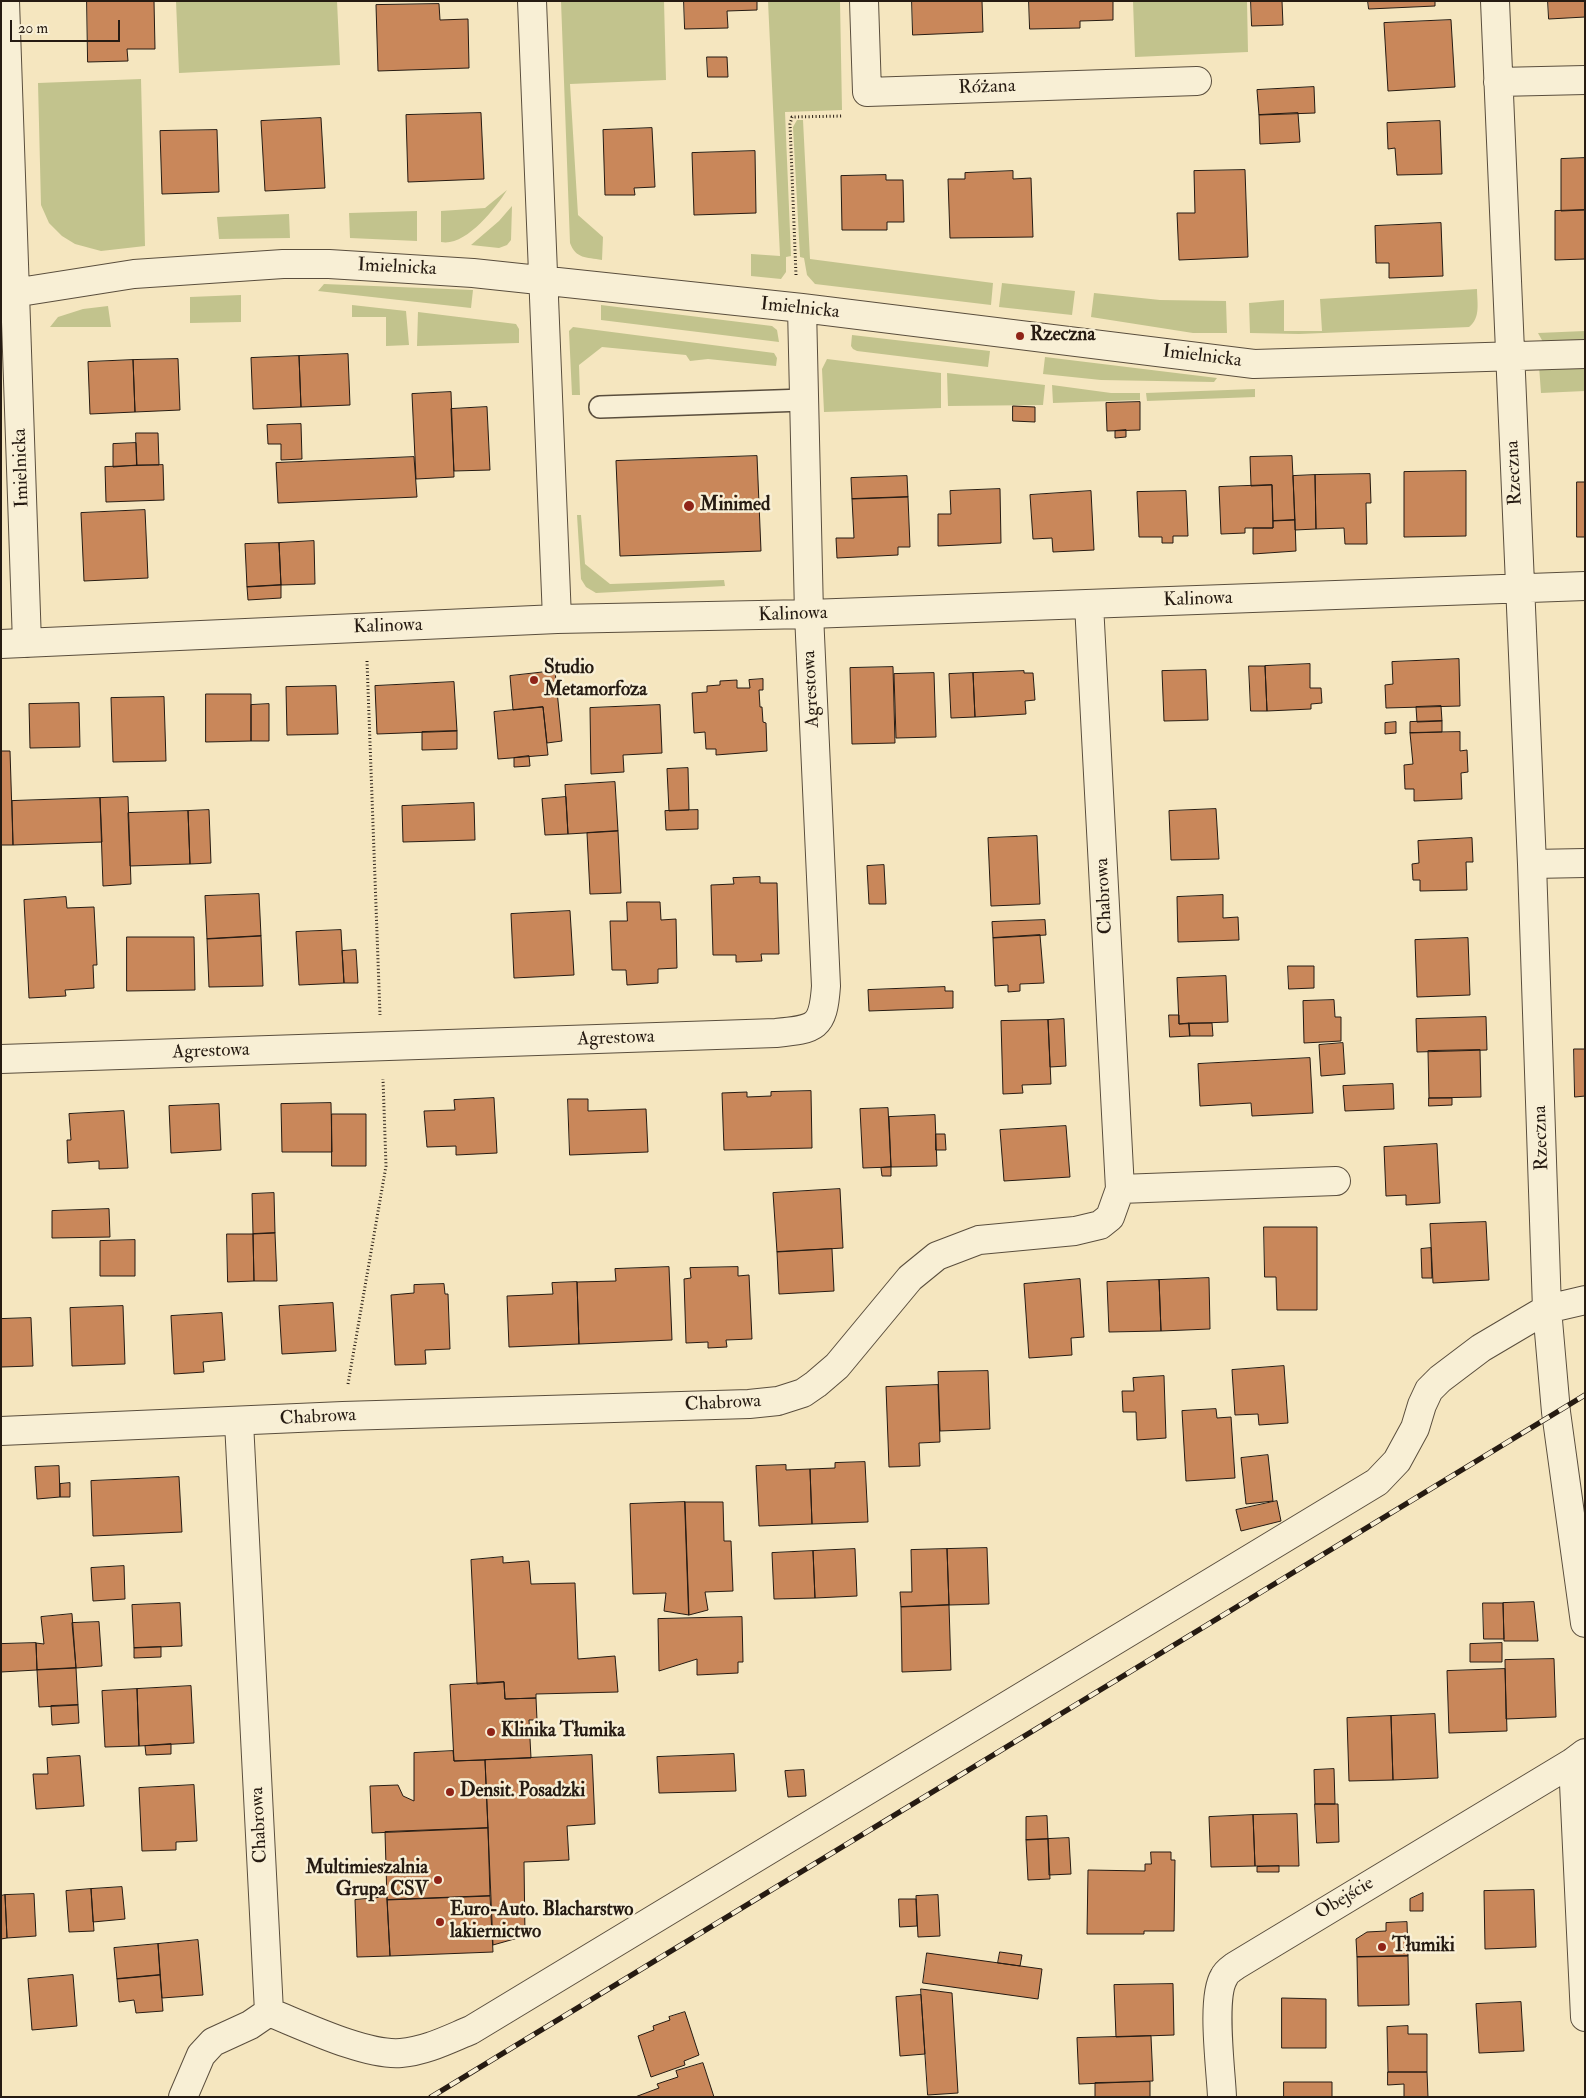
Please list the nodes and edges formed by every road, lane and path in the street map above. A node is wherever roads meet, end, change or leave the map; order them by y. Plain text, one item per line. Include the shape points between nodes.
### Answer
1 (5, 1) edge
2 (532, 1) edge
3 (864, 1) edge
4 (1495, 1) edge
5 (1585, 80) edge
6 (1197, 81) dead end
7 (1498, 82) junction
8 (846, 116) dead end
9 (796, 278) dead end
10 (544, 281) junction
11 (8, 294) edge
12 (802, 308) junction
13 (1585, 354) edge
14 (1510, 357) junction
15 (804, 400) junction
16 (600, 407) dead end
17 (1585, 586) edge
18 (1520, 588) junction
19 (1089, 604) junction
20 (808, 614) junction
21 (557, 619) junction
22 (14, 643) edge
23 (367, 660) dead end
24 (1585, 863) edge
25 (1532, 864) junction
26 (380, 1023) dead end
27 (1, 1059) edge
28 (383, 1077) dead end
29 (1336, 1181) dead end
30 (1120, 1189) junction
31 (1585, 1300) edge
32 (1547, 1309) junction
33 (348, 1386) dead end
34 (239, 1422) junction
35 (1, 1432) edge
36 (1585, 1623) edge
37 (1579, 1757) edge
38 (269, 2012) junction
39 (1585, 2017) edge
40 (183, 2097) edge
41 (1222, 2097) edge

1 - 11 street, Imielnicka
2 - 10 street
3 - 6 street, Różana via 867,92
4 - 7 street, Rzeczna
5 - 7 street
7 - 14 street, Rzeczna
8 - 9 path via 792,117
10 - 11 street, Imielnicka via 386,267 284,264 134,274
10 - 12 street, Imielnicka
10 - 21 street
11 - 22 street, Imielnicka
12 - 14 street, Imielnicka via 1254,364
12 - 15 street, Agrestowa
13 - 14 street, Imielnicka
14 - 18 street, Rzeczna
15 - 16 lane
15 - 20 street, Agrestowa
17 - 18 street, Kalinowa
18 - 19 street, Kalinowa
18 - 25 street, Rzeczna
19 - 20 street, Kalinowa
19 - 30 street, Chabrowa
20 - 21 street, Kalinowa
20 - 27 street, Agrestowa via 826,986 820,1020 810,1028 776,1033
21 - 22 street, Kalinowa
23 - 26 path
24 - 25 street
25 - 32 street, Rzeczna
28 - 33 path via 386,1166
29 - 30 street
30 - 34 street, Chabrowa via 1110,1217 1100,1225 1075,1231 979,1240 937,1256 910,1278 837,1366 803,1393 778,1401
31 - 32 street
32 - 36 street, Rzeczna via 1556,1412
32 - 38 street via 1481,1348 1429,1390 1408,1444 1377,1482 471,2030 429,2047 402,2053 382,2053
34 - 35 street, Chabrowa
34 - 38 street, Chabrowa
37 - 39 street, Obejście
37 - 41 street, Obejście via 1230,1970 1221,1983 1218,2008
38 - 40 street via 213,2042 200,2055

